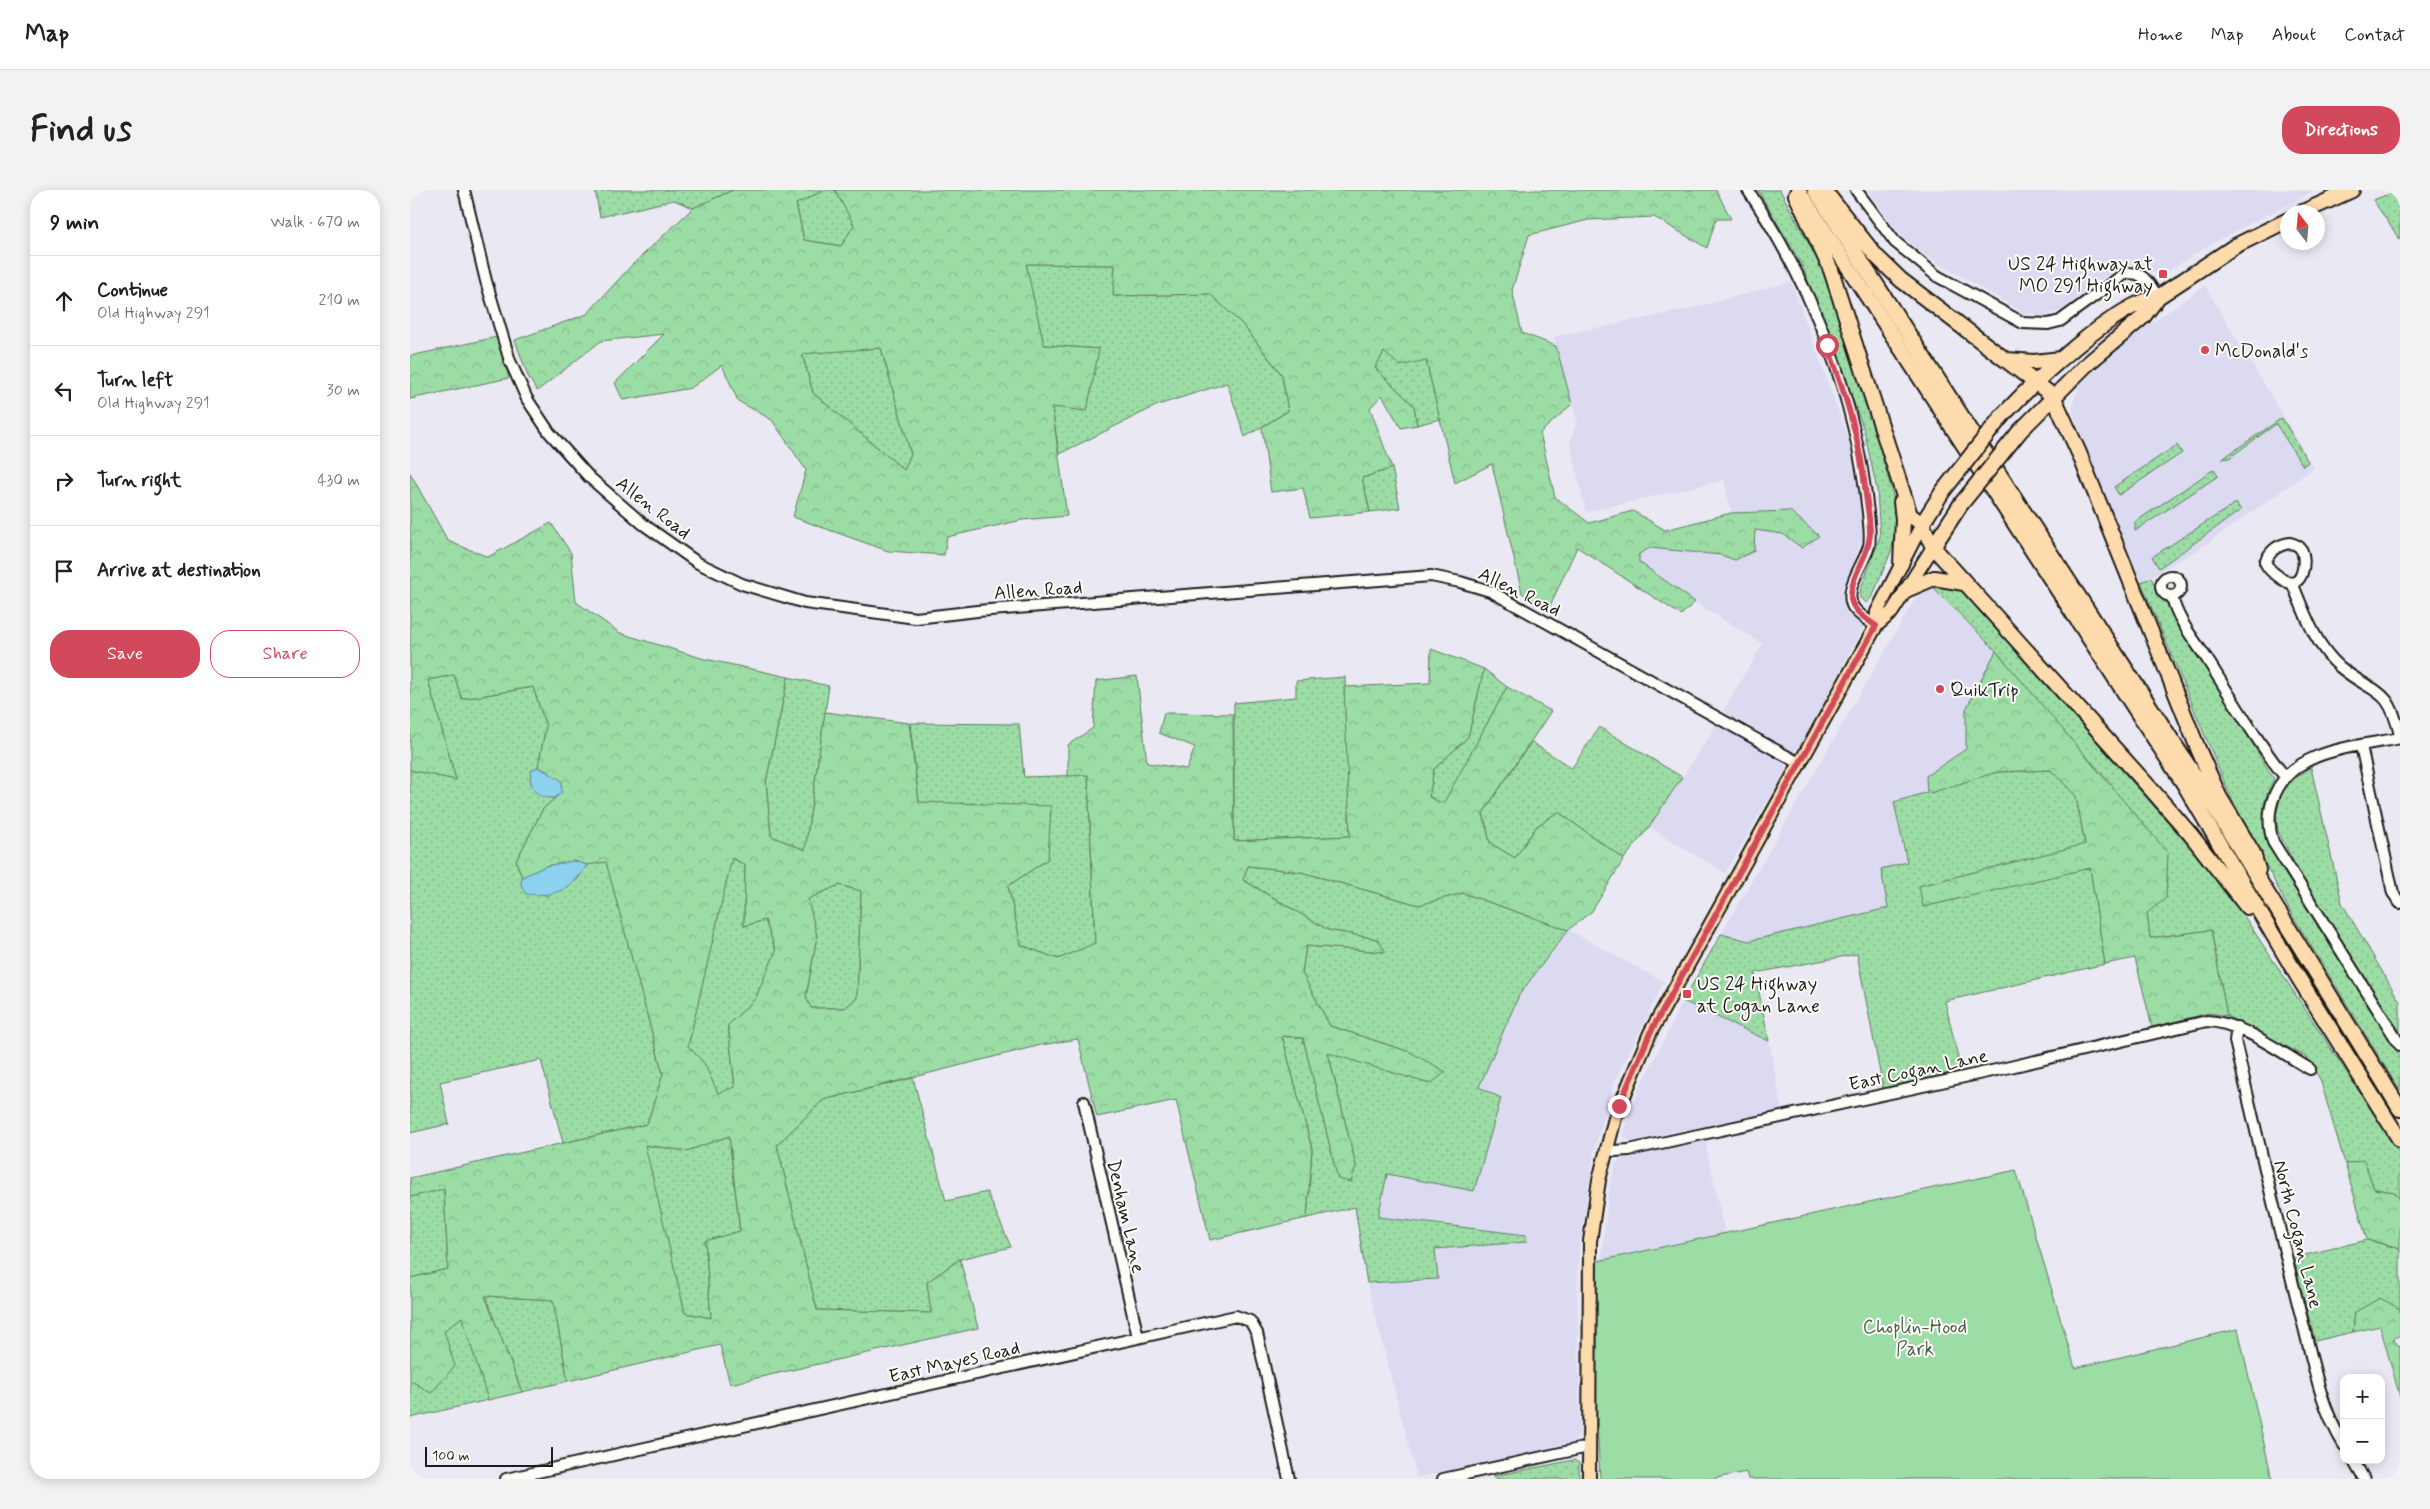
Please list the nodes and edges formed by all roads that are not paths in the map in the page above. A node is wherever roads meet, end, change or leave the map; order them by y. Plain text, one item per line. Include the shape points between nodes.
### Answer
1 (464, 190) edge
2 (1748, 190) edge
3 (1794, 190) edge
4 (1798, 190) edge
5 (1815, 190) edge
6 (1824, 190) edge
7 (1856, 190) edge
8 (2352, 190) edge
9 (2319, 205) edge
10 (2280, 224) edge
11 (2158, 297) junction
12 (2061, 359) junction
13 (2007, 360) junction
14 (2036, 382) junction
15 (2066, 384) junction
16 (2053, 396) junction
17 (2065, 422) junction
18 (1898, 482) junction
19 (1922, 524) junction
20 (1932, 547) junction
21 (1901, 564) junction
22 (1964, 583) junction
23 (2293, 585) dead end
24 (1906, 590) junction
25 (2172, 596) dead end
26 (1876, 626) junction
27 (2400, 737) edge
28 (2361, 746) junction
29 (1801, 764) junction
30 (2286, 777) junction
31 (2261, 883) junction
32 (2400, 903) edge
33 (2298, 977) junction
34 (2237, 1027) junction
35 (2400, 1045) edge
36 (2310, 1068) dead end
37 (1084, 1102) dead end
38 (2400, 1109) edge
39 (2400, 1140) edge
40 (1606, 1149) junction
41 (1138, 1337) junction
42 (2340, 1437) edge
43 (1588, 1447) junction
44 (2355, 1464) edge
45 (506, 1479) edge
46 (1289, 1479) edge
47 (1443, 1479) edge
48 (1589, 1479) edge
49 (2364, 1479) edge

1 - 29 street, Allen Road via 510,361 526,399 549,432 589,477 642,524 698,563 742,584 805,603 916,618 1431,576 1490,591
2 - 26 street via 1800,276 1852,414 1863,468 1870,532 1869,545 1854,582 1851,600 1856,611
3 - 18 highway via 1831,270
4 - 33 highway via 2184,784
5 - 31 highway
6 - 13 highway via 1865,243 1901,280
7 - 11 street via 1895,242 1922,265 2023,323 2060,321 2130,272 2145,278
8 - 9 highway
10 - 11 highway via 2235,246
11 - 12 highway via 2140,302
11 - 15 highway via 2144,317
12 - 13 highway
12 - 14 highway
13 - 14 highway
14 - 16 highway
14 - 19 highway, bridge via 2002,416 1943,491
15 - 16 highway
15 - 17 highway
16 - 17 highway
16 - 20 highway, bridge via 2020,431
17 - 31 highway via 2199,750 2219,796 2253,853
18 - 19 highway via 1910,515
18 - 21 highway via 1902,519
19 - 20 highway
19 - 21 main road
20 - 22 highway
20 - 24 main road
21 - 26 main road via 1877,612
22 - 24 highway via 1934,578
22 - 33 highway via 2191,835
23 - 27 street via 2318,642 2340,667 2383,695 2394,712
24 - 26 main road via 1892,612
25 - 30 street via 2198,646
26 - 29 main road
27 - 28 street
28 - 30 street via 2322,754 2290,771
28 - 32 street via 2393,892
29 - 40 main road via 1650,1033 1626,1088
30 - 35 street via 2271,802 2269,818 2273,842
31 - 38 highway
33 - 39 highway
34 - 36 street, East Cogan Lane
34 - 40 street, East Cogan Lane via 2207,1021 1629,1150
34 - 42 street, North Cogan Lane via 2235,1041 2290,1271 2321,1391
37 - 41 street, Denham Lane
40 - 43 main road via 1590,1241
41 - 45 street, East Mayes Road
41 - 46 street, East Mayes Road via 1228,1316 1250,1320 1257,1333
43 - 47 street
43 - 48 main road
44 - 49 street

